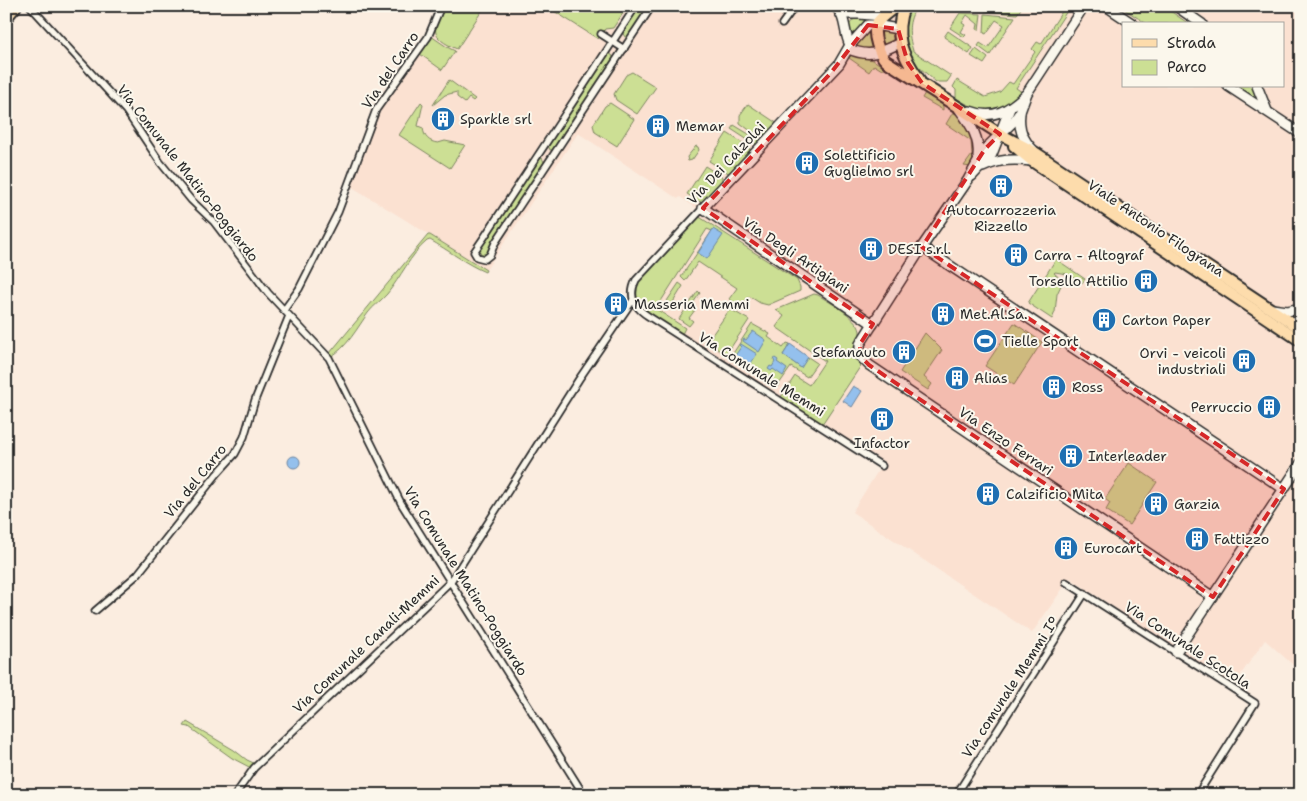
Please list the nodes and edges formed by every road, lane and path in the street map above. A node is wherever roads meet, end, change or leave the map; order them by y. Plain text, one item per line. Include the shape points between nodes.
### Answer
1 (16, 6) edge
2 (30, 6) edge
3 (441, 6) edge
4 (636, 6) edge
5 (652, 6) edge
6 (795, 6) edge
7 (835, 6) edge
8 (896, 6) edge
9 (904, 6) edge
10 (1106, 6) edge
11 (1176, 6) edge
12 (1084, 7) edge
13 (843, 14) junction
14 (6, 18) edge
15 (878, 20) junction
16 (1130, 22) edge
17 (1199, 22) edge
18 (782, 24) dead end
19 (898, 28) junction
20 (601, 34) dead end
21 (613, 42) junction
22 (900, 43) junction
23 (850, 47) junction
24 (624, 49) junction
25 (883, 57) junction
26 (922, 83) junction
27 (1231, 88) edge
28 (1258, 88) edge
29 (1027, 93) junction
30 (956, 106) junction
31 (1010, 108) junction
32 (1267, 111) junction
33 (1020, 112) junction
34 (1000, 134) junction
35 (1301, 134) edge
36 (541, 151) junction
37 (1034, 157) junction
38 (552, 158) junction
39 (978, 166) junction
40 (703, 208) junction
41 (922, 247) junction
42 (633, 300) junction
43 (1269, 308) junction
44 (1301, 308) edge
45 (284, 310) junction
46 (289, 316) junction
47 (872, 324) junction
48 (1300, 331) edge
49 (1301, 463) edge
50 (882, 466) dead end
51 (1284, 489) junction
52 (451, 581) junction
53 (1066, 582) dead end
54 (1085, 593) junction
55 (1213, 597) junction
56 (95, 611) dead end
57 (1176, 652) junction
58 (235, 795) edge
59 (584, 795) edge
60 (956, 795) edge
61 (1197, 795) edge

1 - 14 main road
2 - 45 street, Via Comunale Matino-Poggiardo via 126,111 160,162 214,222 262,287
3 - 45 street, Via del Carro via 428,37 376,110 338,212 299,289
4 - 21 street
5 - 24 street
6 - 18 street
7 - 13 street
8 - 15 main road
9 - 19 main road
10 - 16 street
11 - 17 street
12 - 29 street
13 - 15 street via 859,14
13 - 23 street
15 - 19 street
15 - 23 street, Via Dei Calzolai via 868,25
15 - 25 main road via 875,38
19 - 22 main road
20 - 21 street
21 - 24 street
21 - 36 street
22 - 25 street
22 - 26 main road via 908,63
23 - 25 street
23 - 40 street, Via Dei Calzolai via 830,74
24 - 38 street
25 - 26 main road, Viale Antonio Filograna
26 - 30 main road, Viale Antonio Filograna
27 - 32 street
28 - 32 street
29 - 31 street
29 - 33 street
30 - 31 street via 979,115 1002,113
30 - 34 main road, Viale Antonio Filograna
30 - 39 street via 975,133 979,147
31 - 34 street
32 - 35 street
33 - 34 street
33 - 37 street via 1019,127
34 - 37 main road, Viale Antonio Filograna
34 - 39 street via 985,149
36 - 38 street
36 - 38 street via 474,249 477,257 483,260 490,254
37 - 39 street
37 - 43 main road, Viale Antonio Filograna
37 - 48 main road, Viale Antonio Filograna
39 - 41 street
40 - 42 street, Via Dei Calzolai via 636,280
40 - 47 street, Via Degli Artigiani
41 - 47 street
41 - 51 street
42 - 50 street, Via Comunale Memmi via 637,308 648,316
42 - 52 street, Via Comunale Canali-Memmi
43 - 44 street via 1287,311
43 - 48 main road, Viale Antonio Filograna
45 - 46 street, Via Comunale Matino-Poggiardo
46 - 52 street, Via Comunale Matino-Poggiardo via 329,358 401,503
46 - 56 street, Via del Carro via 235,454 137,575
47 - 55 street, Via Enzo Ferrari via 860,344 860,356 869,365
49 - 51 street
51 - 55 street
52 - 58 street, Via Comunale Canali-Memmi via 254,768
52 - 59 street, Via Comunale Matino-Poggiardo
53 - 54 street, Via Comunale Scotola
54 - 57 street, Via Comunale Scotola
54 - 60 street, Via comunale Memmi I°
55 - 57 street
57 - 61 street, Via Comunale Scotola via 1255,703

